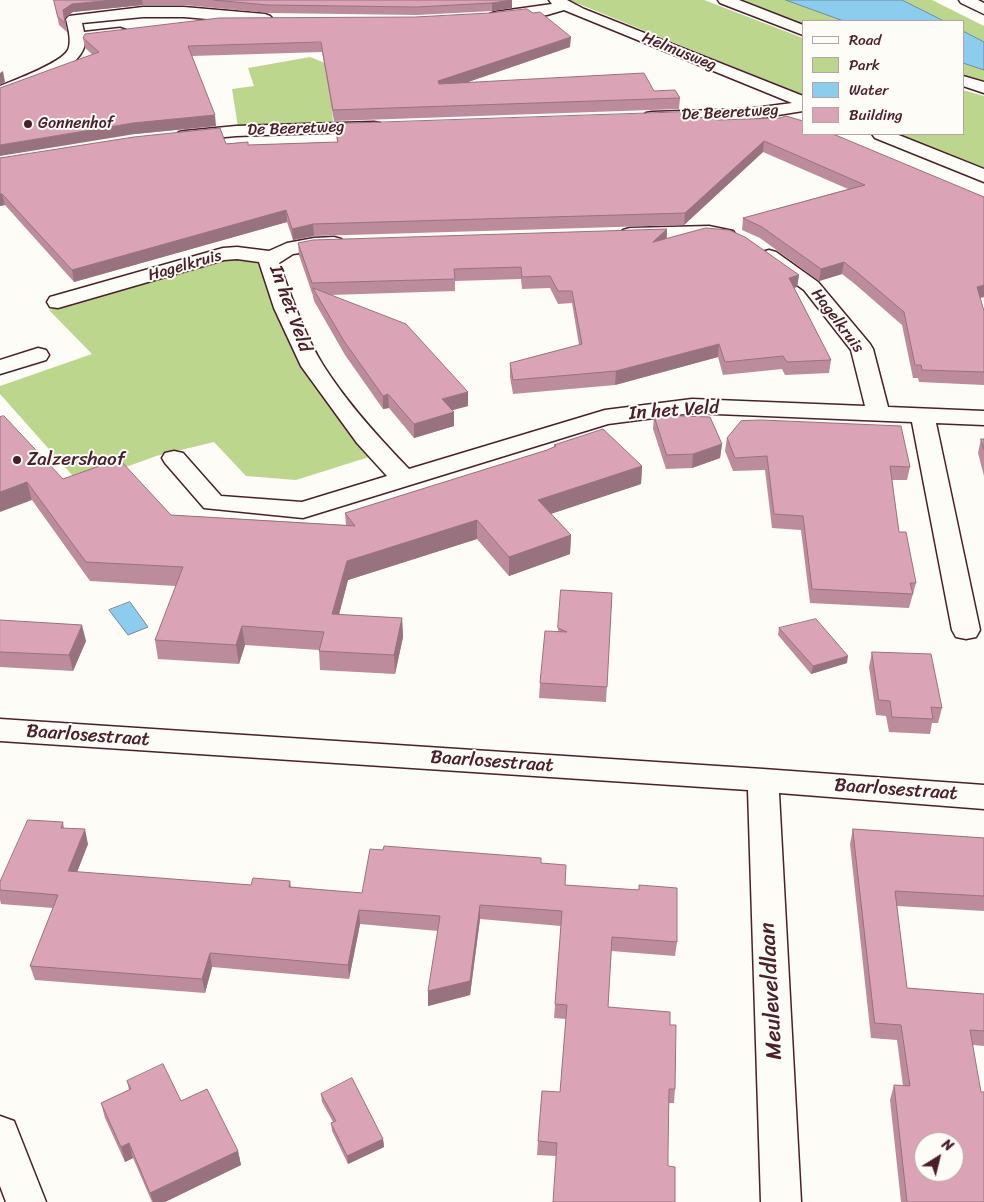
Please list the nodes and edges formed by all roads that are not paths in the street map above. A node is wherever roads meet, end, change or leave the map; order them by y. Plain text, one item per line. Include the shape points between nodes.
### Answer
1 (725, 0) edge
2 (966, 0) edge
3 (561, 2) edge
4 (984, 9) edge
5 (481, 18) edge
6 (264, 20) junction
7 (284, 20) edge
8 (169, 27) edge
9 (140, 30) edge
10 (802, 30) edge
11 (77, 38) junction
12 (964, 81) edge
13 (984, 88) edge
14 (0, 92) edge
15 (802, 102) edge
16 (802, 106) edge
17 (634, 117) edge
18 (396, 126) edge
19 (883, 135) edge
20 (172, 138) edge
21 (984, 176) edge
22 (610, 235) edge
23 (354, 243) edge
24 (272, 257) junction
25 (58, 302) dead end
26 (38, 355) dead end
27 (0, 367) edge
28 (878, 412) junction
29 (922, 415) junction
30 (984, 418) edge
31 (174, 458) dead end
32 (403, 478) junction
33 (966, 630) dead end
34 (0, 730) edge
35 (763, 780) junction
36 (984, 797) edge
37 (0, 1134) edge
38 (26, 1202) edge
39 (781, 1202) edge

1 - 10 main road
2 - 4 main road
3 - 5 main road via 509,16
3 - 15 main road, Helmusweg
6 - 7 main road
6 - 8 main road
6 - 11 main road via 194,12 143,12 74,19
9 - 11 main road
11 - 14 main road via 76,50 66,60 43,74
12 - 13 main road
16 - 17 main road, De Beeretweg via 762,113
18 - 20 main road, De Beeretweg via 236,131
19 - 21 main road
22 - 28 main road, Hagelkruis via 709,232 733,236 749,243 811,286 862,349
23 - 24 main road, Hagelkruis via 314,244 286,249
24 - 25 main road, Hagelkruis via 223,254
24 - 32 main road, In het Veld via 269,263 285,308 312,366 366,438
26 - 27 main road
28 - 29 main road, In het Veld
28 - 32 main road, In het Veld via 692,406 605,417
29 - 30 main road, In het Veld
29 - 33 main road
31 - 32 main road, In het Veld via 213,503 303,510
34 - 35 main road, Baarlosestraat
35 - 36 main road, Baarlosestraat
35 - 39 main road, Meuleveldlaan
37 - 38 main road

